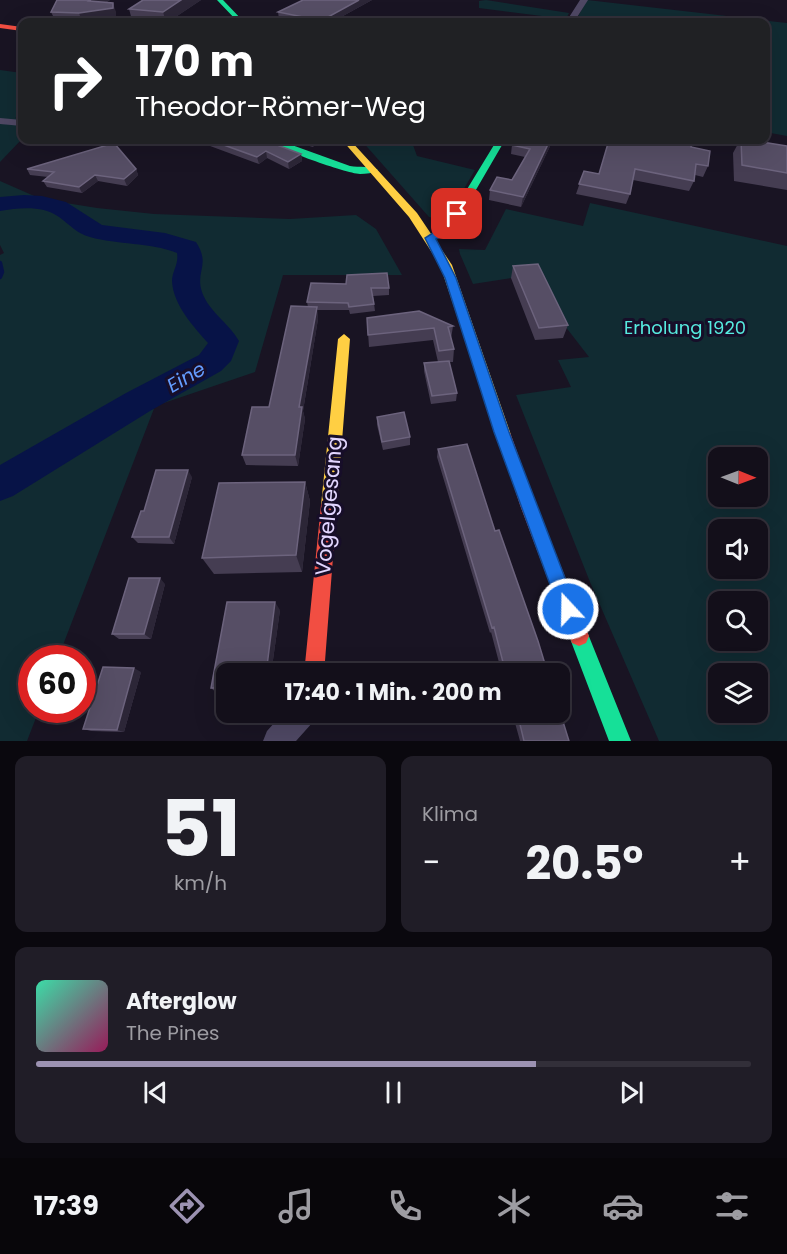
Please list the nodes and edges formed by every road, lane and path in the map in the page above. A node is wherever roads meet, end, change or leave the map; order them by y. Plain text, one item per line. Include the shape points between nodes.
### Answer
1 (220, 0) edge
2 (584, 0) edge
3 (237, 18) edge
4 (573, 18) edge
5 (0, 26) edge
6 (18, 28) edge
7 (0, 121) edge
8 (18, 123) edge
9 (282, 144) edge
10 (350, 144) edge
11 (499, 144) edge
12 (373, 170) junction
13 (430, 238) junction
14 (344, 339) dead end
15 (315, 663) edge
16 (293, 723) edge
17 (277, 741) edge
18 (620, 741) edge

1 - 3 main road
2 - 4 street
5 - 6 main road
7 - 8 street
9 - 12 main road via 347,168
10 - 12 main road
11 - 13 main road via 448,229
12 - 13 main road
13 - 18 main road via 451,278 524,495
14 - 15 main road, Vogelgesang
16 - 17 street

